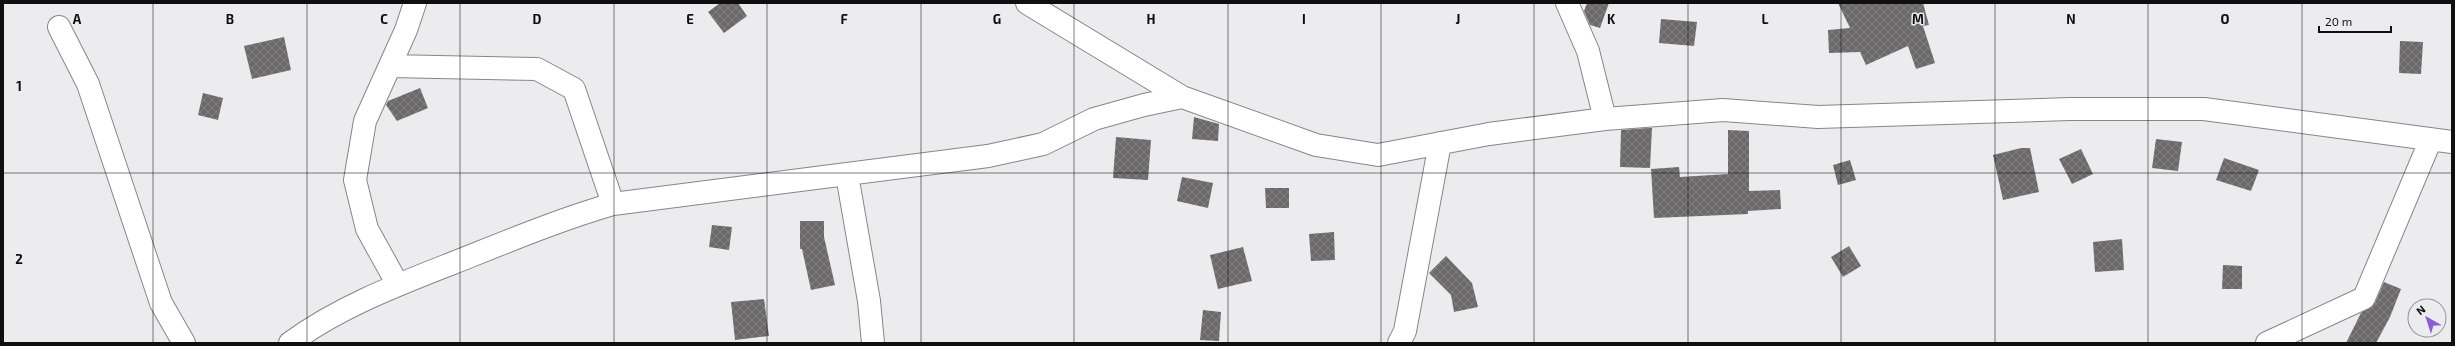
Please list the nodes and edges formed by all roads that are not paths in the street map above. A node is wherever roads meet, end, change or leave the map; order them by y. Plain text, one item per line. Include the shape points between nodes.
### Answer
1 (415, 3) edge
2 (1027, 3) edge
3 (1567, 3) edge
4 (59, 27) dead end
5 (390, 66) junction
6 (1182, 97) junction
7 (1605, 119) junction
8 (2442, 141) edge
9 (1440, 143) junction
10 (847, 175) junction
11 (613, 204) junction
12 (398, 285) junction
13 (184, 343) edge
14 (290, 343) edge
15 (874, 343) edge
16 (1399, 343) edge
17 (2267, 343) edge

1 - 5 street
2 - 6 street
3 - 7 street via 1588,50
4 - 13 street via 88,84 161,303
5 - 11 street via 537,70 574,89
5 - 12 street via 365,121 355,180 367,229
6 - 9 street via 1324,146 1378,155
6 - 10 street via 1094,119 1043,144 988,156
7 - 8 street via 1723,110 1818,117 2070,109 2204,109
7 - 9 street
8 - 17 street via 2364,298
9 - 16 street via 1405,332
10 - 11 street
10 - 15 street via 870,301
11 - 12 street via 570,217
12 - 14 street via 337,313

